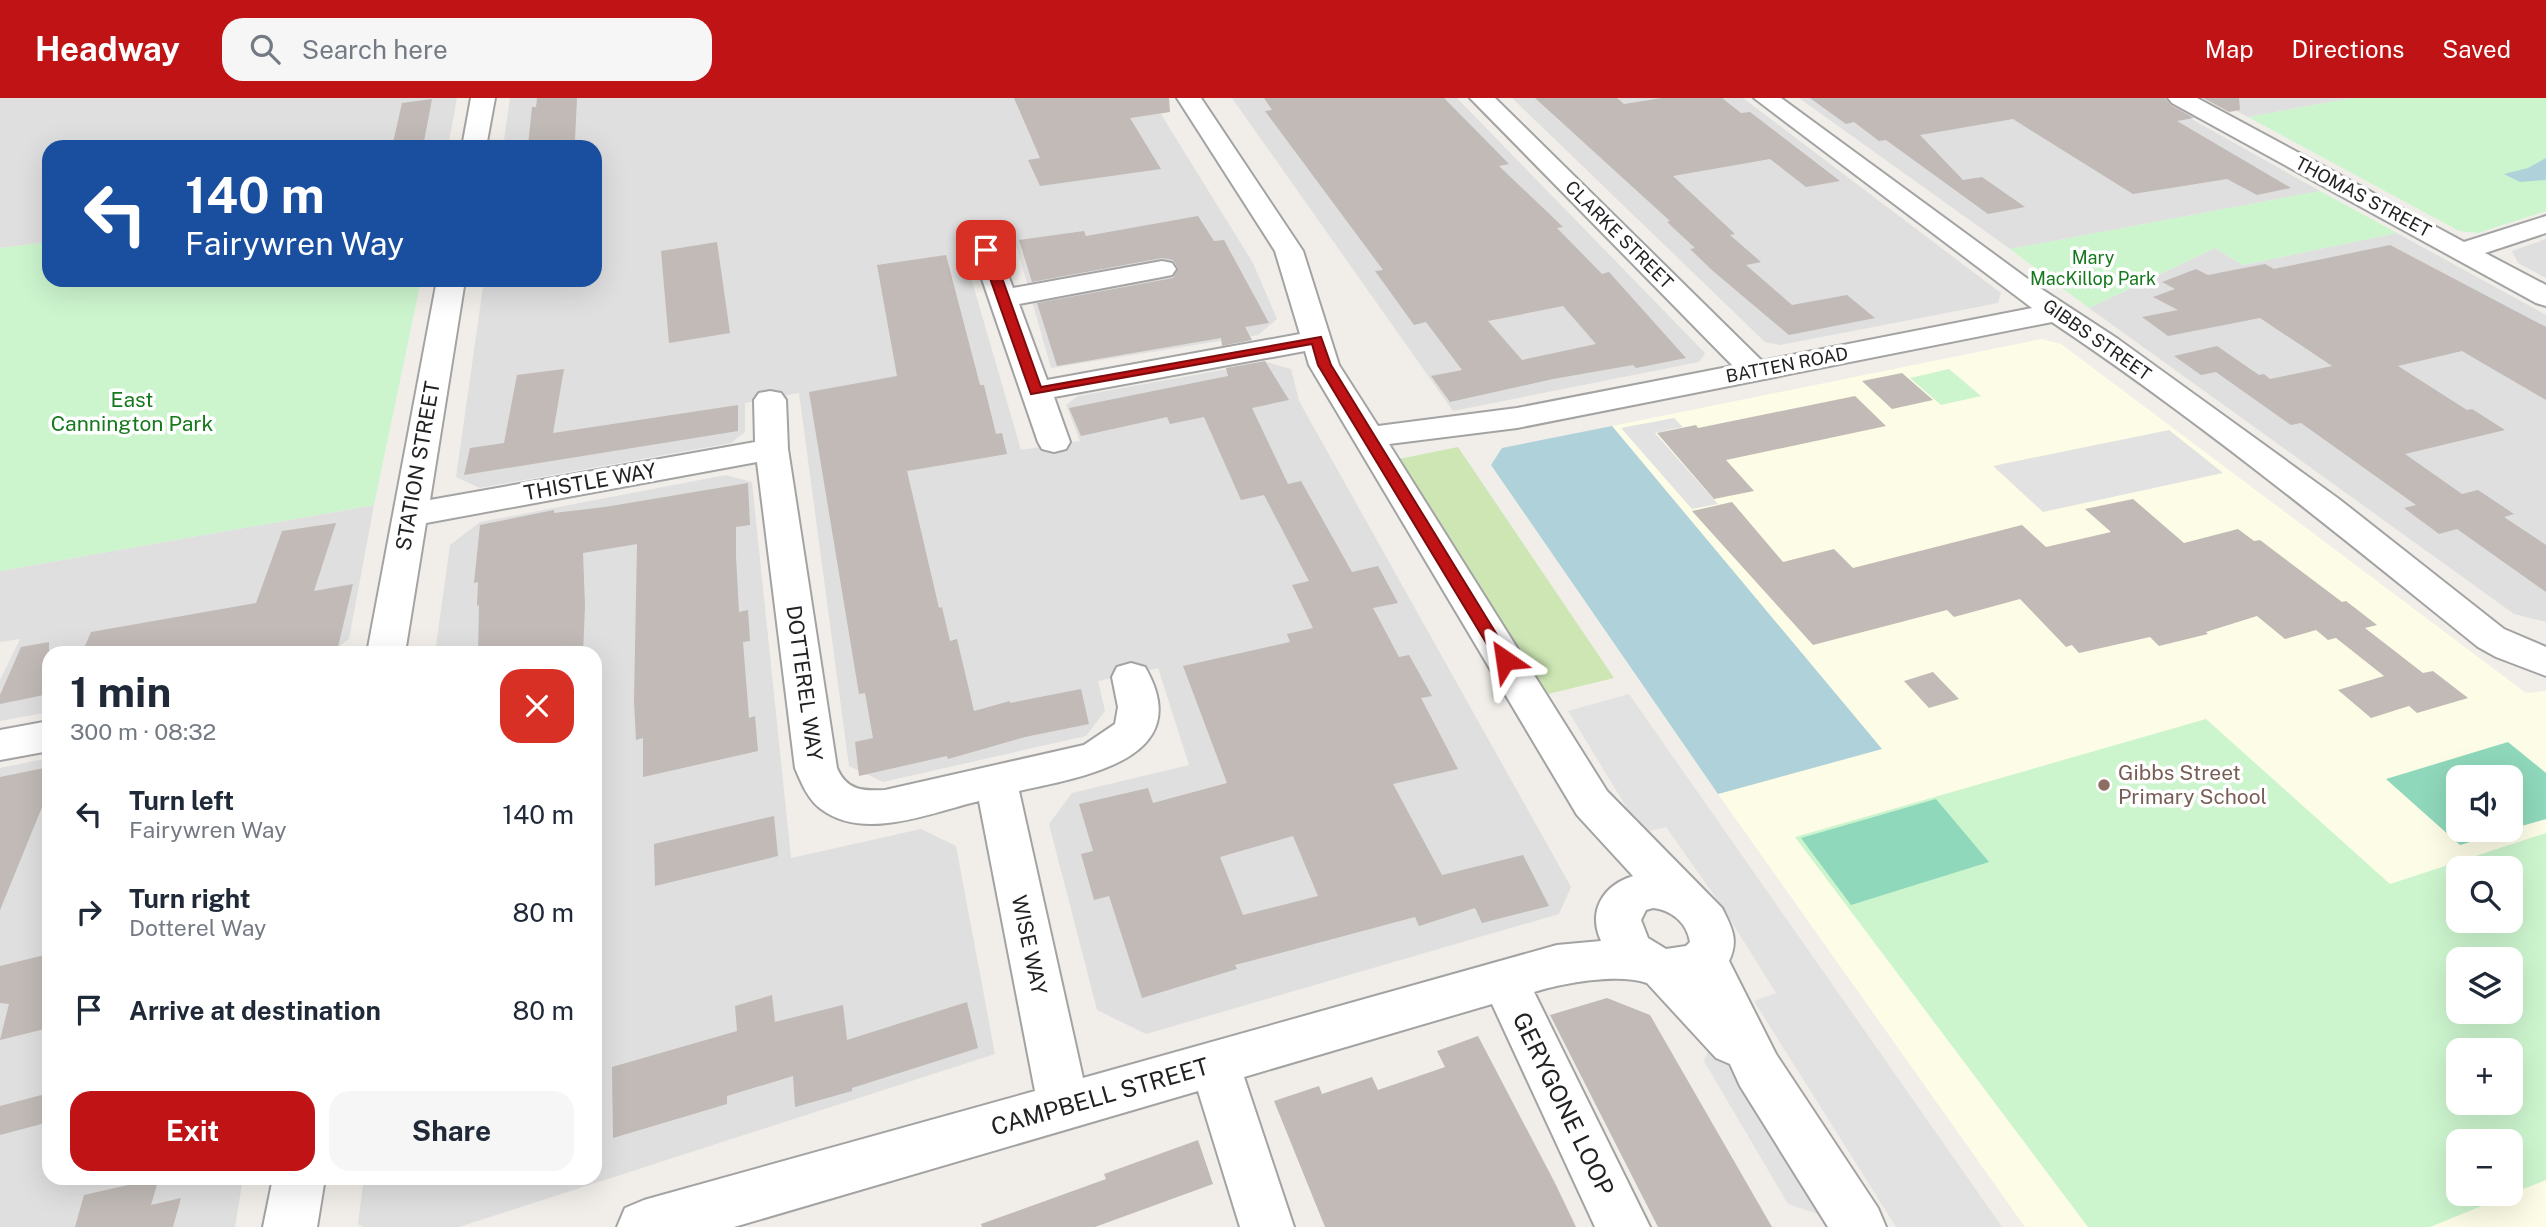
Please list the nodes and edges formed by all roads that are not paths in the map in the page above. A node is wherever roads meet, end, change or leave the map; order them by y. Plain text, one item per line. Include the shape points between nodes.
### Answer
1 (483, 98) edge
2 (1189, 98) edge
3 (1482, 98) edge
4 (1766, 98) edge
5 (2180, 98) edge
6 (475, 140) edge
7 (2546, 224) edge
8 (986, 250) dead end
9 (2463, 251) junction
10 (1162, 270) dead end
11 (450, 287) edge
12 (2546, 297) edge
13 (1003, 298) junction
14 (2056, 312) junction
15 (1317, 340) junction
16 (1755, 371) junction
17 (1036, 391) junction
18 (770, 400) dead end
19 (1054, 442) dead end
20 (1374, 447) junction
21 (772, 449) junction
22 (2328, 507) junction
23 (409, 515) junction
24 (387, 646) edge
25 (2546, 646) edge
26 (2546, 662) edge
27 (1131, 677) dead end
28 (42, 737) edge
29 (0, 745) edge
30 (996, 782) junction
31 (1592, 803) junction
32 (1679, 895) junction
33 (1649, 943) junction
34 (1504, 980) junction
35 (1215, 1065) junction
36 (1063, 1108) junction
37 (298, 1185) edge
38 (290, 1227) edge
39 (644, 1227) edge
40 (1267, 1227) edge
41 (1623, 1227) edge
42 (1859, 1227) edge

1 - 6 street
2 - 15 street via 1289,251
3 - 16 street, CLARKE STREET
4 - 14 street, GIBBS STREET
5 - 9 street, THOMAS STREET
7 - 9 street
8 - 13 street
9 - 12 street, THOMAS STREET
10 - 13 street
11 - 23 street, STATION STREET
13 - 17 street
14 - 16 street, BATTEN ROAD
14 - 22 street, GIBBS STREET
15 - 17 street
15 - 20 street via 1324,365
16 - 20 street, BATTEN ROAD
17 - 19 street
18 - 21 street, DOTTEREL WAY
20 - 31 street
21 - 23 street, THISTLE WAY
21 - 30 street, DOTTEREL WAY via 822,786 837,801 858,808 885,807
22 - 25 street, GIBBS STREET via 2398,551 2512,635
22 - 26 street, GIBBS STREET via 2491,638
23 - 24 street, STATION STREET
27 - 30 street, DOTTEREL WAY via 1140,706 1139,721 1114,749
28 - 29 street
30 - 36 street, WISE WAY
31 - 32 street
31 - 33 street
32 - 33 street, CAMPBELL STREET via 1637,892
32 - 33 street via 1692,903 1711,927 1712,946
33 - 34 street, CAMPBELL STREET
33 - 42 street via 1758,1070
34 - 35 street, CAMPBELL STREET
34 - 41 street, GERYGONE LOOP
35 - 36 street, CAMPBELL STREET
35 - 40 street
36 - 39 street, CAMPBELL STREET
37 - 38 street

